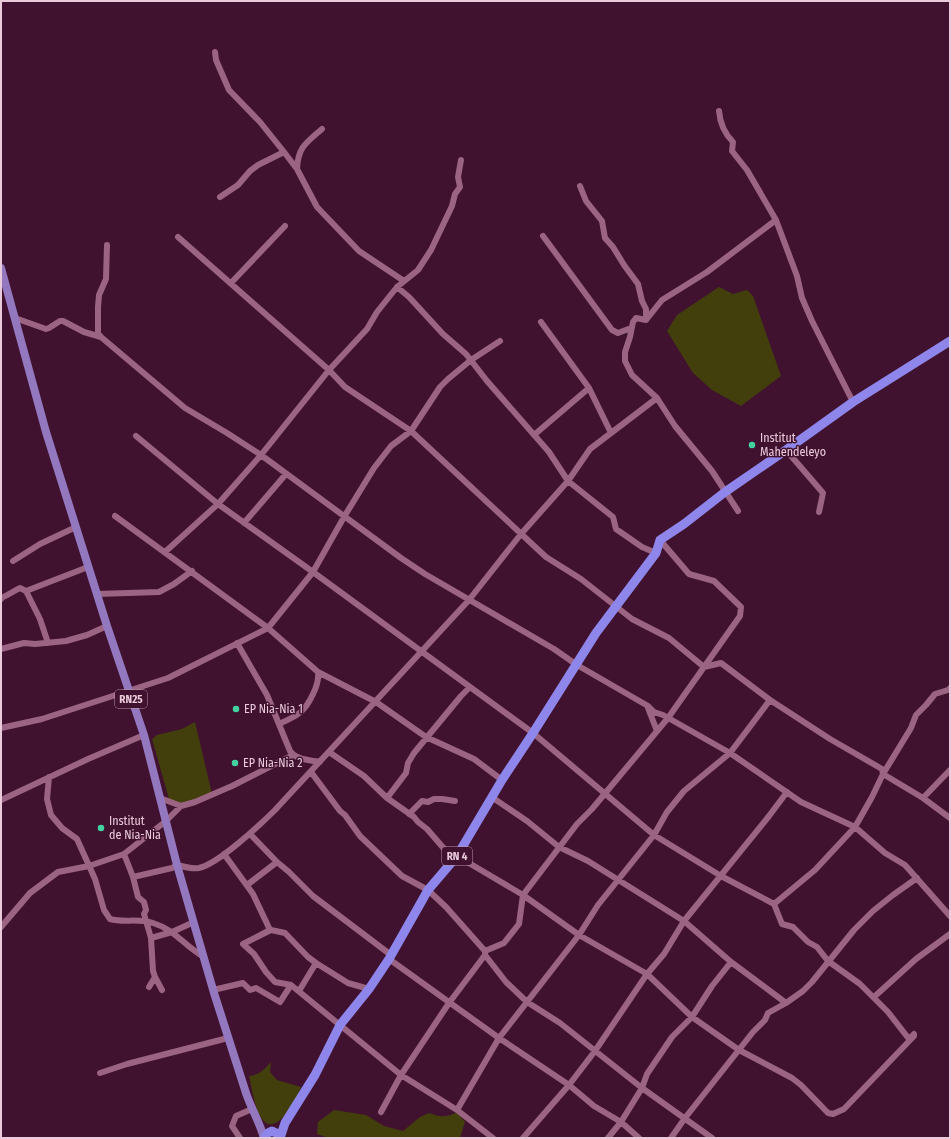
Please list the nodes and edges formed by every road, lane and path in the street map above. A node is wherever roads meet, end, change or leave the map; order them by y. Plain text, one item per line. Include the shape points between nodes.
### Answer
1 (215, 52) dead end
2 (719, 111) dead end
3 (322, 128) dead end
4 (284, 152) junction
5 (461, 160) dead end
6 (297, 169) junction
7 (580, 186) dead end
8 (220, 197) dead end
9 (776, 220) junction
10 (285, 226) dead end
11 (543, 236) dead end
12 (178, 237) dead end
13 (107, 245) dead end
14 (1, 268) edge
15 (404, 281) junction
16 (231, 283) junction
17 (397, 287) junction
18 (15, 318) junction
19 (646, 320) junction
20 (541, 322) dead end
21 (631, 328) junction
22 (101, 337) junction
23 (500, 341) dead end
24 (950, 341) edge
25 (471, 360) junction
26 (329, 370) junction
27 (589, 388) junction
28 (657, 398) junction
29 (853, 402) junction
30 (411, 431) junction
31 (611, 433) junction
32 (534, 435) junction
33 (136, 436) dead end
34 (786, 450) junction
35 (261, 455) junction
36 (286, 474) junction
37 (568, 481) junction
38 (725, 492) junction
39 (218, 504) junction
40 (738, 511) dead end
41 (819, 512) dead end
42 (115, 516) dead end
43 (344, 517) junction
44 (244, 523) junction
45 (76, 527) junction
46 (521, 534) junction
47 (660, 540) junction
48 (165, 552) junction
49 (656, 552) junction
50 (13, 561) dead end
51 (88, 567) junction
52 (192, 571) junction
53 (313, 572) junction
54 (26, 591) junction
55 (97, 594) junction
56 (1, 599) edge
57 (469, 600) junction
58 (616, 606) junction
59 (107, 626) junction
60 (268, 628) junction
61 (48, 643) junction
62 (237, 643) junction
63 (1, 649) edge
64 (422, 651) junction
65 (576, 665) junction
66 (704, 667) junction
67 (318, 672) junction
68 (470, 687) junction
69 (950, 688) edge
70 (129, 692) junction
71 (770, 700) junction
72 (376, 702) junction
73 (648, 706) junction
74 (668, 718) junction
75 (279, 724) junction
76 (1, 728) edge
77 (657, 731) junction
78 (533, 733) junction
79 (144, 735) junction
80 (426, 737) junction
81 (329, 752) junction
82 (730, 753) junction
83 (293, 755) junction
84 (320, 762) junction
85 (950, 770) edge
86 (311, 772) junction
87 (883, 774) junction
88 (49, 777) junction
89 (502, 780) junction
90 (605, 792) junction
91 (787, 792) junction
92 (160, 798) junction
93 (387, 798) junction
94 (492, 798) junction
95 (922, 798) junction
96 (1, 800) edge
97 (455, 801) dead end
98 (181, 806) junction
99 (409, 814) junction
100 (950, 818) edge
101 (166, 821) junction
102 (854, 827) junction
103 (250, 834) junction
104 (654, 835) junction
105 (559, 847) junction
106 (124, 854) junction
107 (224, 854) junction
108 (455, 858) junction
109 (277, 862) junction
110 (177, 865) junction
111 (90, 866) junction
112 (721, 876) junction
113 (133, 877) junction
114 (917, 878) junction
115 (618, 879) junction
116 (247, 885) junction
117 (428, 890) junction
118 (523, 895) junction
119 (774, 904) junction
120 (950, 916) edge
121 (146, 921) junction
122 (684, 921) junction
123 (194, 922) junction
124 (1, 927) edge
125 (172, 932) junction
126 (950, 934) edge
127 (580, 935) junction
128 (151, 938) junction
129 (243, 944) junction
130 (485, 953) junction
131 (204, 957) junction
132 (390, 957) junction
133 (828, 961) junction
134 (731, 962) junction
135 (316, 963) junction
136 (647, 974) junction
137 (155, 977) junction
138 (291, 985) junction
139 (149, 987) dead end
140 (369, 989) junction
141 (162, 990) dead end
142 (213, 990) junction
143 (299, 991) junction
144 (874, 997) junction
145 (449, 1002) junction
146 (527, 1002) junction
147 (786, 1003) junction
148 (692, 1017) junction
149 (340, 1025) junction
150 (228, 1038) junction
151 (499, 1038) junction
152 (739, 1050) junction
153 (595, 1051) junction
154 (100, 1074) dead end
155 (401, 1075) junction
156 (569, 1085) junction
157 (642, 1088) junction
158 (252, 1109) junction
159 (457, 1110) junction
160 (381, 1112) dead end
161 (685, 1118) junction
162 (622, 1122) junction
163 (263, 1134) edge
164 (276, 1135) edge
165 (240, 1138) edge
166 (493, 1138) edge
167 (523, 1138) edge
168 (608, 1138) edge
169 (639, 1138) edge
170 (671, 1138) edge
171 (712, 1138) edge

1 - 4 street via 229,90
2 - 9 street via 724,130 733,142 732,151 747,170
3 - 6 street via 301,148
4 - 6 street
4 - 8 street via 258,165 238,185
5 - 15 street via 458,177 460,187 440,233 418,270
6 - 15 street via 317,206 359,250
7 - 19 street via 586,201 602,221 605,238 614,247 638,284 646,309
9 - 19 street via 707,272 662,300
9 - 29 street via 798,276 802,298 809,315
10 - 16 street
11 - 21 street via 612,330 618,333
12 - 16 street
13 - 22 street via 106,279 99,295 98,307 98,333
14 - 18 main road, RN25
15 - 17 street
16 - 26 street
17 - 25 street
17 - 26 street via 367,329
18 - 22 street via 46,329 63,321
18 - 45 main road, RN25 via 46,432
19 - 21 street via 636,318
20 - 27 street
21 - 28 street via 625,361 632,375
22 - 35 street via 184,408
23 - 25 street
24 - 29 highway
25 - 30 street via 440,387
25 - 32 street
26 - 30 street via 345,388
26 - 35 street
27 - 31 street
27 - 32 street
28 - 31 street
28 - 38 street
29 - 34 highway
30 - 43 street via 391,446 381,458
30 - 46 street
31 - 37 street via 590,449
32 - 37 street
33 - 39 street
34 - 38 highway
34 - 41 street via 823,493
35 - 36 street
35 - 39 street
36 - 43 street
36 - 44 street
37 - 46 street
37 - 49 street via 613,517 616,529 642,547
38 - 40 street
38 - 47 highway
39 - 44 street
39 - 48 street
42 - 48 street
43 - 53 street
43 - 57 street via 401,558
44 - 53 street
45 - 50 street via 40,544
45 - 51 main road, RN25
46 - 57 street
46 - 58 street via 546,557 582,579
47 - 49 highway, RN 4
47 - 66 street via 688,574 714,581 741,607 740,616
48 - 52 street
49 - 58 highway, RN 4
51 - 54 street
51 - 55 main road, RN25
52 - 55 street via 160,592
52 - 60 street
53 - 60 street
53 - 64 street
54 - 56 street via 20,588
54 - 61 street
55 - 59 main road, RN25
57 - 64 street
57 - 65 street via 548,645
58 - 65 highway, RN 4
58 - 66 street via 632,619 669,638
59 - 61 street via 81,637
59 - 70 main road, RN25
60 - 62 street
60 - 67 street
61 - 63 street via 24,643
62 - 70 street via 168,678
62 - 75 street via 267,695
64 - 68 street
64 - 72 street
65 - 73 street
65 - 78 highway, RN 4
66 - 71 street via 721,663
66 - 74 street
67 - 72 street
67 - 75 street via 319,680 306,707 294,718
68 - 78 street
68 - 80 street
69 - 87 street via 935,694 916,715
70 - 76 street via 42,719
70 - 79 main road, RN25
71 - 82 street
71 - 87 street via 882,769
72 - 80 street
72 - 81 street
73 - 74 street via 654,712
73 - 77 street
74 - 77 street
74 - 82 street
75 - 83 street
77 - 90 street
78 - 89 highway, RN 4
78 - 90 street
79 - 88 street
79 - 92 main road, RN25
80 - 89 street via 474,759
80 - 93 street via 410,758 406,773
81 - 84 street
81 - 93 street via 364,776
82 - 91 street
82 - 104 street via 684,791 667,812
83 - 84 street
83 - 98 street via 221,791
84 - 86 street
85 - 95 street
86 - 103 street
86 - 117 street via 360,836 402,876
87 - 95 street
87 - 102 street
88 - 96 street
88 - 111 street via 47,799 51,815 62,828 77,838
89 - 94 highway, RN 4
90 - 104 street
90 - 105 street
91 - 102 street via 801,802
91 - 112 street
92 - 98 street
92 - 101 main road, RN25
93 - 99 street
94 - 105 street
94 - 108 highway, RN 4
95 - 100 street
97 - 99 street via 422,801
98 - 101 street
99 - 108 street
101 - 106 street
101 - 110 main road, RN25
102 - 114 street
102 - 119 street via 815,870
103 - 107 street
103 - 109 street
104 - 112 street
104 - 115 street
105 - 115 street
105 - 118 street
106 - 111 street
106 - 113 street
107 - 110 street via 204,867
107 - 116 street
108 - 117 highway, RN 4
108 - 118 street
109 - 116 street
109 - 132 street via 313,896
110 - 113 street
110 - 123 main road, RN25
111 - 121 street via 104,910 110,919
111 - 124 street via 62,870 54,874 30,893
112 - 119 street
112 - 122 street
113 - 121 street via 138,897 144,902
114 - 120 street
114 - 133 street via 873,911
115 - 122 street
115 - 127 street
116 - 129 street via 270,930
117 - 130 street
117 - 132 highway, RN 4
118 - 127 street
118 - 130 street via 518,924 504,943
119 - 133 street via 782,924 794,927 808,942 817,947
121 - 125 street
121 - 128 street
122 - 134 street
122 - 136 street via 664,954
123 - 125 street
123 - 131 main road, RN25
125 - 128 street
125 - 131 street
126 - 144 street via 916,959
127 - 136 street
127 - 146 street
128 - 137 street
129 - 135 street via 271,930 285,933
129 - 138 street via 275,982
130 - 145 street
130 - 146 street via 506,982
131 - 142 main road, RN25
132 - 140 highway, RN 4
132 - 145 street
133 - 144 street
133 - 147 street via 803,991
134 - 147 street
134 - 148 street
135 - 140 street via 348,983
135 - 143 street
136 - 148 street
136 - 153 street
137 - 139 street
137 - 141 street
138 - 142 street via 280,1002 256,988 250,990 242,983
138 - 143 street
140 - 149 highway, RN 4
142 - 150 main road, RN25
143 - 149 street
144 - 152 street via 909,1039 914,1036 844,1109 834,1114 828,1113 792,1078
145 - 151 street
145 - 155 street
146 - 151 street
146 - 153 street via 560,1023
147 - 152 street via 768,1013
148 - 152 street
148 - 157 street via 672,1037 647,1074
149 - 155 street
149 - 164 highway, RN 4 via 315,1075
150 - 154 street via 127,1064
150 - 158 main road, RN25
151 - 156 street
151 - 159 street
152 - 161 street
153 - 156 street
153 - 157 street
155 - 159 street
155 - 160 street
156 - 162 street via 594,1106
156 - 167 street
157 - 161 street
157 - 162 street
158 - 163 main road, RN25
158 - 165 street via 236,1116 232,1126
159 - 166 street
161 - 170 street
161 - 171 street
162 - 168 street
162 - 169 street
163 - 164 highway

